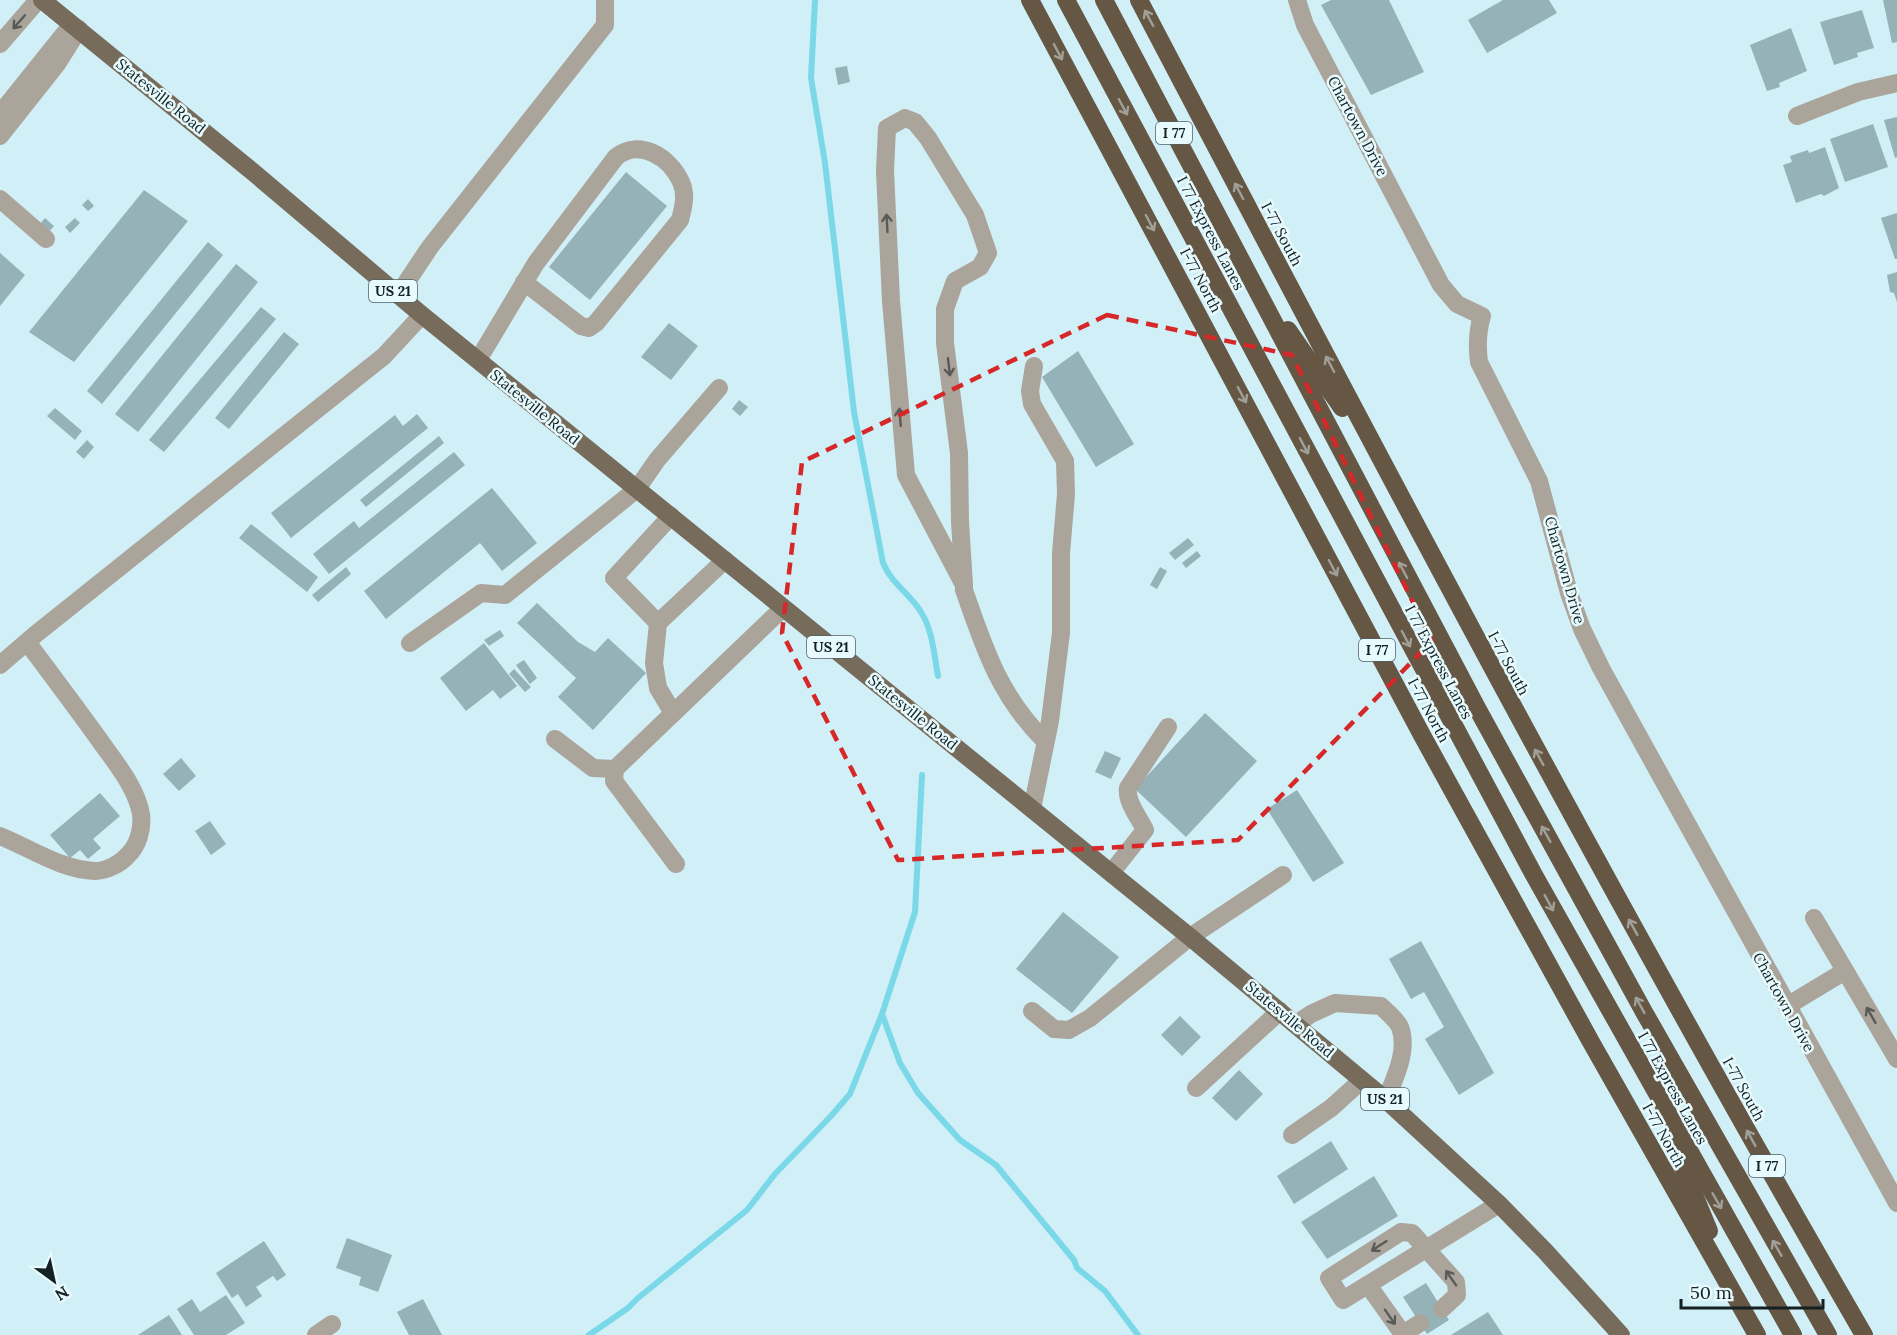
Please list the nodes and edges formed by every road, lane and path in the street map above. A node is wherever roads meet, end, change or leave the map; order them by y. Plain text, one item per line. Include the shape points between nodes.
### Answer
1 (40, 0) edge
2 (1030, 0) edge
3 (1066, 0) edge
4 (1104, 0) edge
5 (1139, 0) edge
6 (1297, 0) edge
7 (603, 2) edge
8 (76, 27) junction
9 (0, 44) edge
10 (1897, 83) edge
11 (0, 114) edge
12 (1797, 116) dead end
13 (0, 136) edge
14 (0, 199) edge
15 (46, 239) dead end
16 (1243, 266) junction
17 (524, 282) junction
18 (398, 295) junction
19 (422, 315) junction
20 (478, 360) junction
21 (1034, 366) dead end
22 (719, 388) dead end
23 (1386, 471) junction
24 (637, 489) junction
25 (670, 516) junction
26 (725, 560) junction
27 (964, 585) junction
28 (783, 608) junction
29 (658, 623) junction
30 (27, 642) junction
31 (410, 643) dead end
32 (0, 665) edge
33 (673, 713) junction
34 (1168, 727) dead end
35 (555, 739) dead end
36 (1045, 741) junction
37 (615, 769) junction
38 (1032, 809) junction
39 (0, 836) edge
40 (676, 864) dead end
41 (1111, 873) junction
42 (1282, 875) dead end
43 (1814, 918) dead end
44 (1190, 937) junction
45 (1845, 971) junction
46 (1786, 1006) junction
47 (1032, 1011) dead end
48 (1280, 1011) junction
49 (1296, 1024) junction
50 (1897, 1059) edge
51 (1647, 1077) junction
52 (1362, 1080) junction
53 (1196, 1088) dead end
54 (1386, 1100) junction
55 (1292, 1135) dead end
56 (1890, 1175) edge
57 (1897, 1203) edge
58 (1498, 1204) junction
59 (1426, 1249) junction
60 (1368, 1285) junction
61 (1733, 1294) junction
62 (1442, 1309) dead end
63 (1420, 1323) dead end
64 (332, 1324) dead end
65 (316, 1335) edge
66 (1621, 1335) edge
67 (1757, 1335) edge
68 (1793, 1335) edge
69 (1828, 1335) edge
70 (1863, 1335) edge

1 - 8 main road, Statesville Road / US 21
1 -> 9 street
2 -> 61 highway, I-77 North / I 77 via 1451,788
3 -> 51 highway, I 77 Express Lanes / I 77 via 1451,722
4 - 16 highway, I 77 Express Lanes / I 77
23 -> 5 highway, I-77 South / I 77
6 - 46 street, Chartown Drive via 1305,25 1442,285 1457,304 1482,316 1478,331 1479,362 1539,481 1582,629 1620,707
7 - 18 street via 605,26 430,247
8 - 11 street
8 - 13 street via 57,64
8 - 18 main road, Statesville Road / US 21
10 - 12 street via 1858,92
14 - 15 street
16 - 23 highway
69 -> 16 highway, I 77 Express Lanes / I 77 via 1527,800
17 - 17 street via 625,149 650,151 669,165 682,183 685,200 680,220 589,328
17 - 20 street
18 - 19 main road, Statesville Road / US 21
19 - 20 main road, Statesville Road / US 21
19 - 30 street via 384,356
20 - 24 main road, Statesville Road / US 21
21 - 36 street via 1029,392 1032,404 1065,461 1066,494 1060,633
22 - 24 street
70 -> 23 highway, I-77 South / I 77 via 1593,856
24 - 25 main road, Statesville Road / US 21
24 - 31 street via 505,595 481,593
25 - 26 main road, Statesville Road / US 21
25 - 29 street via 614,578
26 - 28 main road, Statesville Road / US 21
26 - 29 street
27 -> 27 street via 906,475 885,171 887,128 905,118 915,122 928,138 975,215 988,253 980,267 955,281 945,309 945,343 959,453
27 - 36 street via 983,645 1004,690
28 - 33 street
28 - 38 main road, Statesville Road / US 21
29 - 33 street via 654,663 658,688
30 - 32 street
30 - 39 street via 119,768 137,803 141,827 130,854 121,862 96,871 63,864
33 - 37 street
34 - 41 street via 1128,788 1127,797 1145,830
35 - 37 street via 593,768
36 - 38 street
37 - 40 street via 614,781
38 - 41 main road, Statesville Road / US 21
41 - 44 main road, Statesville Road / US 21
42 - 44 street
43 - 45 street
44 - 47 street via 1090,1018 1069,1030 1054,1029
44 - 48 main road, Statesville Road / US 21
45 - 46 street
50 -> 45 street
46 - 56 street, Chartown Drive
48 - 49 main road, Statesville Road / US 21
48 - 53 street
49 - 52 main road, Statesville Road / US 21
49 - 54 street via 1335,1003 1382,1006 1400,1027 1402,1049
51 - 61 highway
51 -> 68 highway, I 77 Express Lanes / I 77
52 - 54 main road, Statesville Road / US 21
52 - 55 street via 1332,1108
54 - 58 main road, Statesville Road / US 21
56 - 57 street, Chartown Drive
58 - 59 street
58 - 66 main road, Statesville Road / US 21
59 - 60 street
59 -> 60 street via 1412,1233 1401,1232 1329,1278 1343,1300
62 -> 59 street via 1457,1295 1456,1282
60 -> 63 street via 1400,1330 1406,1332
61 - 67 highway, I-77 North / I 77
64 - 65 street

